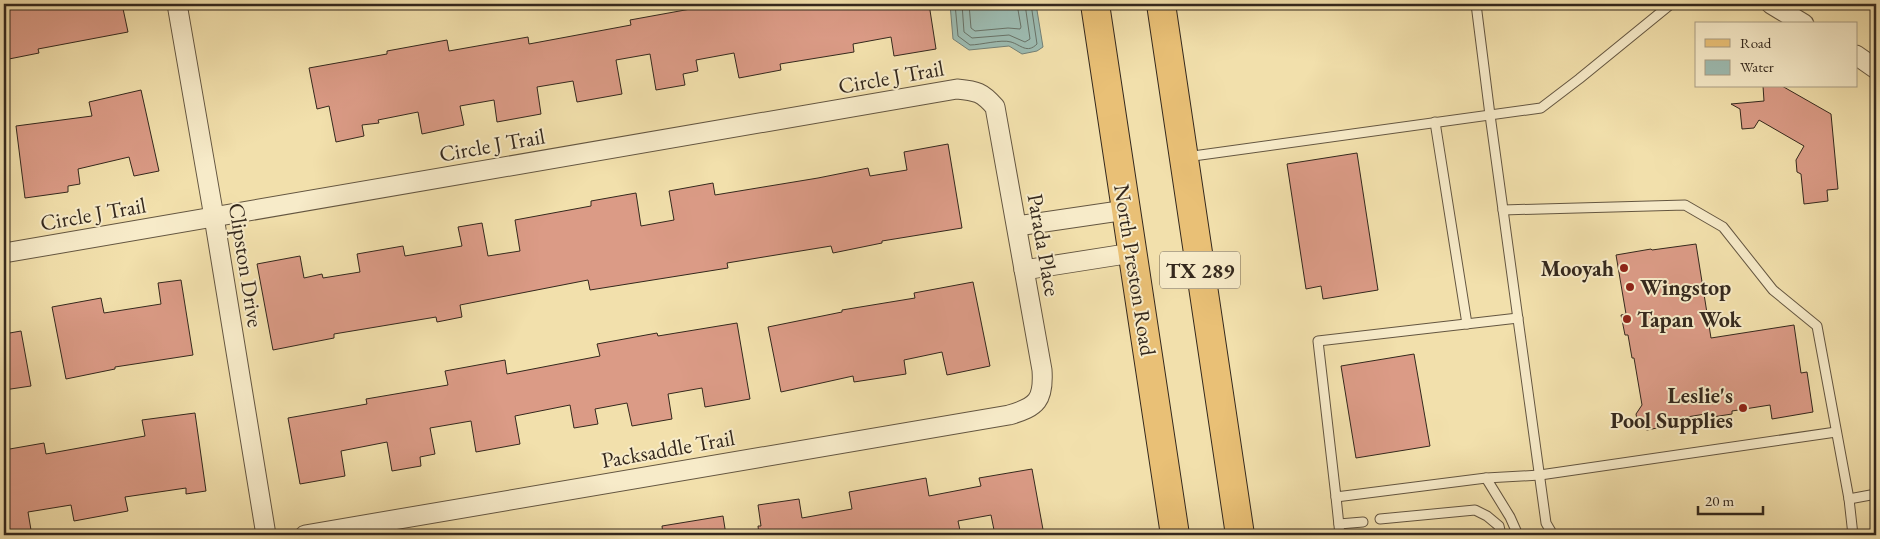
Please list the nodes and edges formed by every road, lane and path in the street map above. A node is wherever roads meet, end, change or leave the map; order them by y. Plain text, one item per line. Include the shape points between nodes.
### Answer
1 (177, 4) edge
2 (1095, 4) edge
3 (1161, 4) edge
4 (1476, 4) edge
5 (1671, 4) edge
6 (1771, 4) edge
7 (1801, 22) edge
8 (1858, 56) edge
9 (1876, 69) edge
10 (986, 97) joint
11 (1490, 115) junction
12 (1435, 122) junction
13 (1184, 157) junction
14 (1126, 210) junction
15 (1503, 210) junction
16 (214, 217) junction
17 (1017, 226) junction
18 (4, 253) edge
19 (1132, 253) junction
20 (1024, 270) junction
21 (1518, 318) junction
22 (1467, 324) junction
23 (1036, 402) joint
24 (1836, 432) junction
25 (1540, 475) junction
26 (1486, 478) junction
27 (1876, 494) edge
28 (1336, 497) junction
29 (1848, 499) junction
30 (1380, 519) dead end
31 (1363, 522) dead end
32 (1339, 524) junction
33 (266, 535) edge
34 (305, 535) edge
35 (1175, 535) edge
36 (1240, 535) edge
37 (1340, 535) edge
38 (1501, 535) edge
39 (1518, 535) edge
40 (1553, 535) edge
41 (1853, 535) edge

1 - 16 street, Clipston Drive
2 - 14 main road, North Preston Road / TX 289
3 - 13 main road, TX 289
4 - 11 lane
5 - 11 lane via 1541,108
6 - 7 street
8 - 9 street
10 - 16 street, Circle J Trail via 976,91 958,89
10 - 17 street, Parada Place via 996,114
11 - 12 lane
11 - 15 lane
12 - 13 lane
12 - 22 lane
13 - 36 main road, TX 289
14 - 17 street
14 - 19 main road, North Preston Road / TX 289
15 - 21 lane
15 - 24 lane via 1685,205 1723,227 1773,290 1817,326
16 - 18 street, Circle J Trail
16 - 33 street, Clipston Drive
17 - 20 street, Parada Place
19 - 20 street
19 - 35 main road, North Preston Road / TX 289
20 - 23 street, Parada Place via 1042,370 1043,389
21 - 22 lane
21 - 25 lane
22 - 28 lane via 1318,341
23 - 34 street, Packsaddle Trail via 1009,415
24 - 25 lane
24 - 29 lane
25 - 26 lane
25 - 40 lane via 1546,523
26 - 28 lane
26 - 39 lane
27 - 29 lane
28 - 32 lane
29 - 41 lane
30 - 38 lane via 1475,510 1499,526
31 - 32 lane
32 - 37 lane

